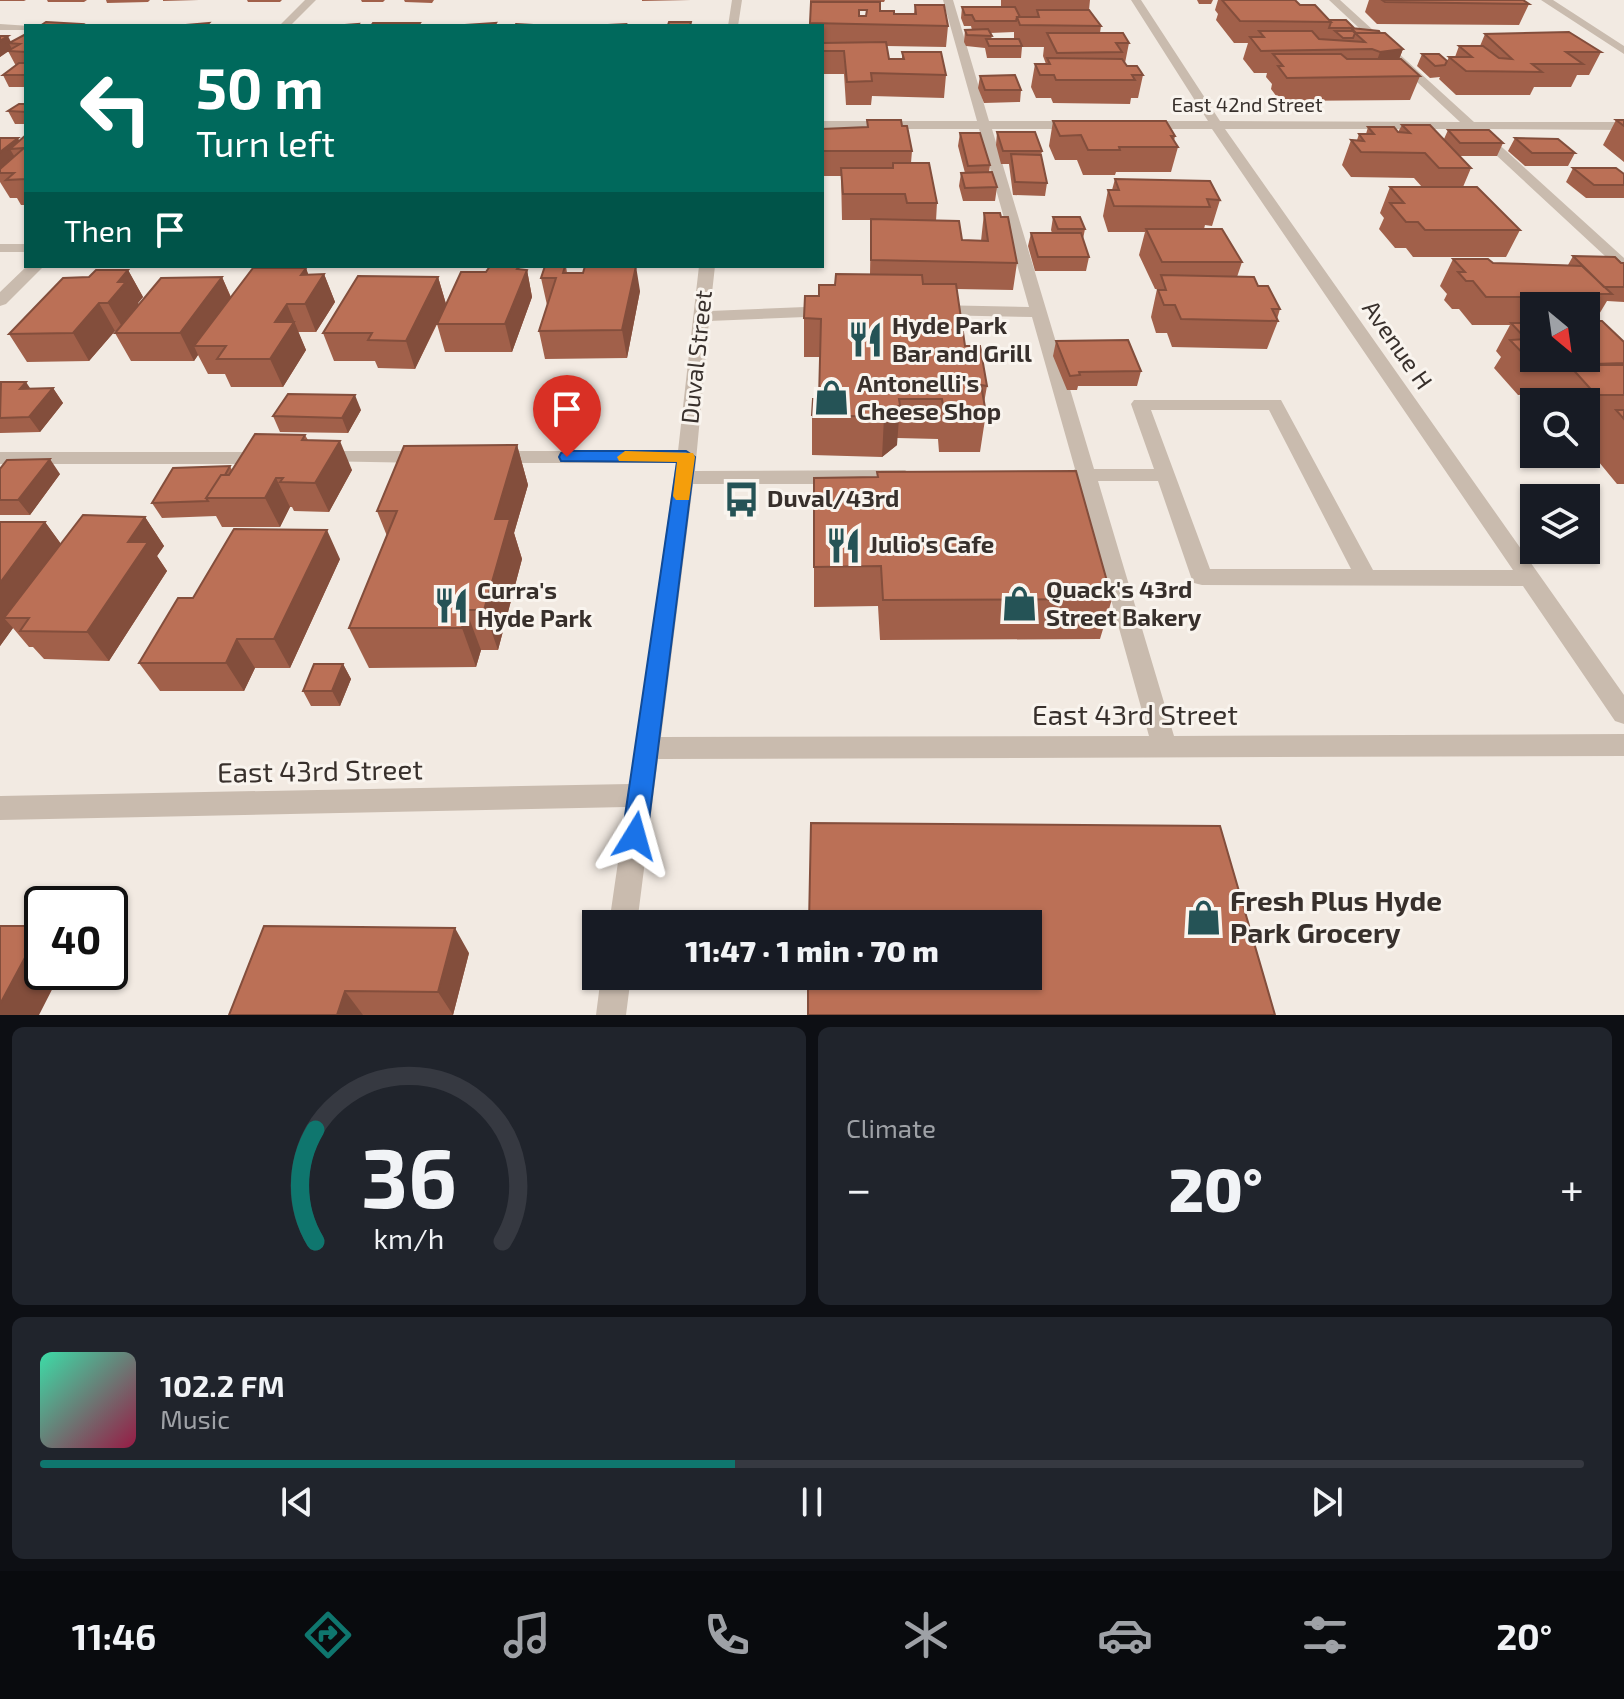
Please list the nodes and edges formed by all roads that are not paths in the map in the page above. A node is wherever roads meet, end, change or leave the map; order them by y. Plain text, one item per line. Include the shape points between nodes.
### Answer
1 (311, 0) edge
2 (737, 0) edge
3 (948, 0) edge
4 (1136, 0) edge
5 (1334, 0) edge
6 (1546, 0) edge
7 (286, 24) edge
8 (733, 24) edge
9 (0, 27) edge
10 (24, 27) edge
11 (1624, 51) edge
12 (824, 125) edge
13 (984, 125) junction
14 (1092, 125) edge
15 (1123, 125) edge
16 (1216, 125) junction
17 (1472, 125) junction
18 (1624, 126) edge
19 (0, 248) edge
20 (24, 248) edge
21 (1624, 266) edge
22 (34, 268) edge
23 (707, 268) edge
24 (0, 301) edge
25 (917, 309) edge
26 (842, 311) edge
27 (1039, 312) junction
28 (702, 316) junction
29 (446, 457) edge
30 (477, 457) edge
31 (0, 458) edge
32 (685, 467) junction
33 (1086, 475) junction
34 (1165, 475) junction
35 (928, 476) edge
36 (1055, 476) edge
37 (1366, 577) junction
38 (1530, 578) junction
39 (1624, 714) edge
40 (1624, 745) edge
41 (1165, 747) junction
42 (646, 748) junction
43 (640, 795) junction
44 (0, 808) edge
45 (625, 910) edge
46 (614, 990) edge
47 (611, 1015) edge

1 - 7 street
2 - 8 street
3 - 13 street
4 - 16 street, Avenue H
5 - 17 street
6 - 11 street
9 - 10 street
12 - 13 street
13 - 14 street
13 - 27 street
15 - 16 street, East 42nd Street
16 - 17 street, East 42nd Street
16 - 38 street, Avenue H
17 - 18 street, East 42nd Street
17 - 21 street
19 - 20 street
22 - 24 street
23 - 28 street, Duval Street
25 - 27 street
26 - 28 street
27 - 33 street
28 - 32 street, Duval Street
29 - 31 street
30 - 32 street
32 - 35 street
32 - 42 street, Duval Street
33 - 34 street
33 - 36 street
33 - 41 street
34 - 37 street via 1202,577
34 - 37 street via 1140,404 1275,404
37 - 38 street
38 - 39 street, Avenue H
40 - 41 street, East 43rd Street
41 - 42 street, East 43rd Street
42 - 43 street, Duval Street
43 - 44 street, East 43rd Street
43 - 45 street, Duval Street
46 - 47 street

